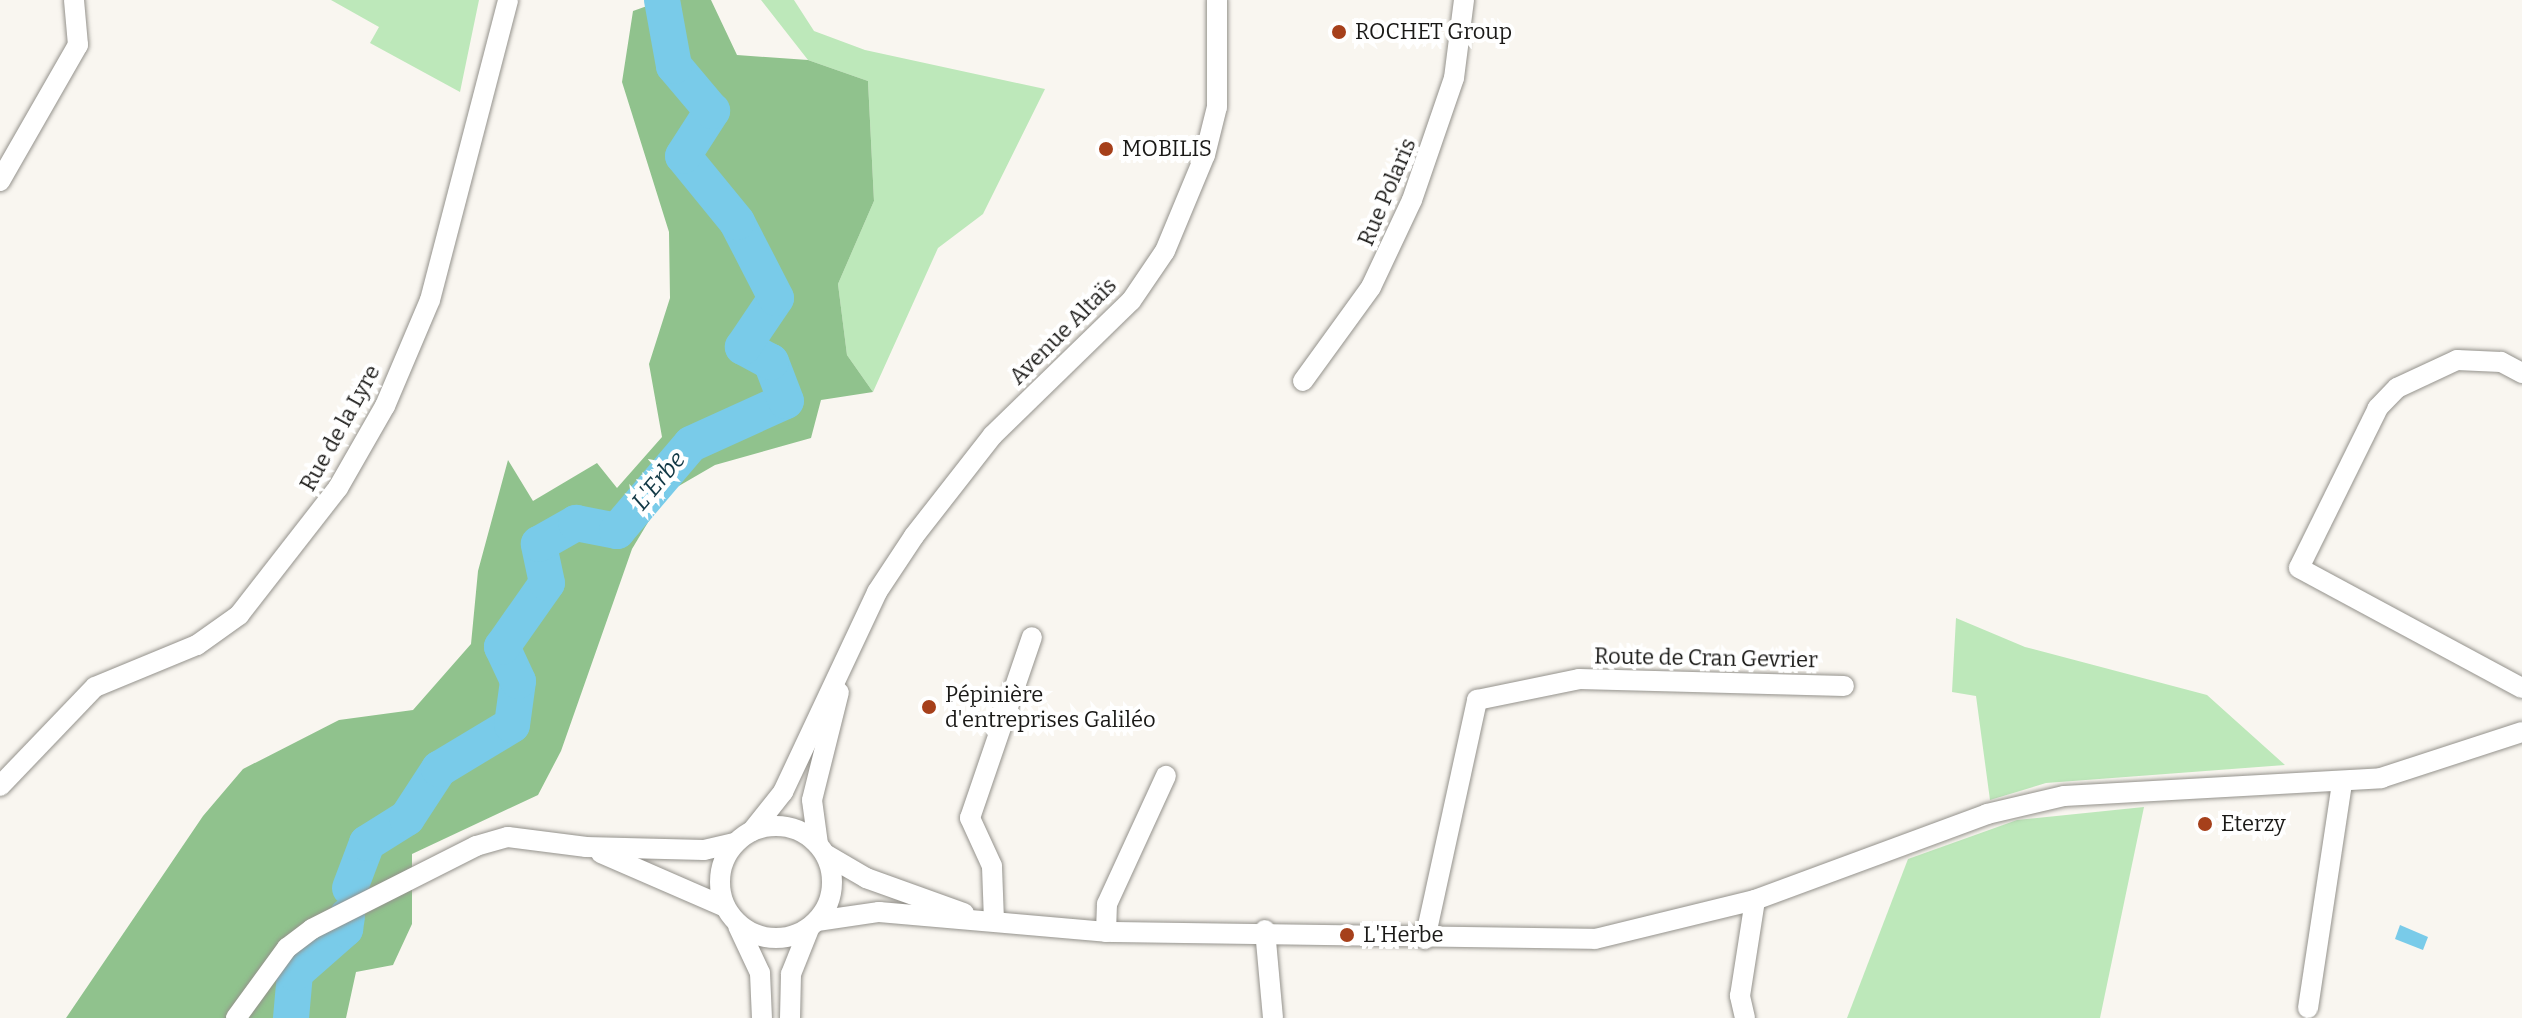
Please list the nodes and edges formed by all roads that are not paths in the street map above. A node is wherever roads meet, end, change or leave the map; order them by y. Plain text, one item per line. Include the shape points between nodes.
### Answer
1 (74, 0) edge
2 (508, 0) edge
3 (1217, 0) edge
4 (1464, 0) edge
5 (0, 181) edge
6 (2522, 373) edge
7 (1303, 381) dead end
8 (1032, 637) dead end
9 (846, 656) junction
10 (1844, 686) dead end
11 (2522, 688) edge
12 (2522, 732) edge
13 (1166, 776) dead end
14 (2342, 782) junction
15 (0, 786) edge
16 (743, 837) junction
17 (586, 847) junction
18 (822, 849) junction
19 (1755, 900) junction
20 (729, 914) junction
21 (984, 920) junction
22 (813, 925) junction
23 (1265, 930) junction
24 (1106, 932) junction
25 (1425, 939) junction
26 (2308, 1008) dead end
27 (236, 1018) edge
28 (762, 1018) edge
29 (790, 1018) edge
30 (1273, 1018) edge
31 (1745, 1018) edge

1 - 5 street via 78,45
2 - 15 street, Rue de la Lyre via 427,308 385,406 338,488 239,615 213,637 95,687
3 - 9 street, Avenue Altaïs via 1217,107 1205,155 1165,251 1131,301 954,482 877,592
4 - 7 street, Rue Polaris via 1454,78 1412,200 1371,287
6 - 11 street via 2501,362 2457,360 2397,388 2378,408 2299,568
8 - 21 street via 970,818 992,866
9 - 16 street, Avenue Altaïs via 783,792
9 - 18 street, Avenue Altaïs via 812,800
10 - 25 street, Route de Cran Gevrier via 1579,679 1477,700
12 - 14 street via 2421,770
13 - 24 street via 1107,904
14 - 19 street via 2064,796 1987,814
14 - 26 street
16 - 17 street via 704,850
16 - 18 street via 787,827
16 - 20 street via 720,874
17 - 20 street
17 - 27 street via 508,837 346,909 287,948
18 - 21 street via 866,878
18 - 22 street via 832,889
19 - 25 street via 1595,939
19 - 31 street via 1740,996
20 - 22 street via 769,939
20 - 28 street via 760,973
21 - 22 street via 879,912
21 - 24 street
22 - 29 street via 791,974
23 - 24 street
23 - 25 street
23 - 30 street

